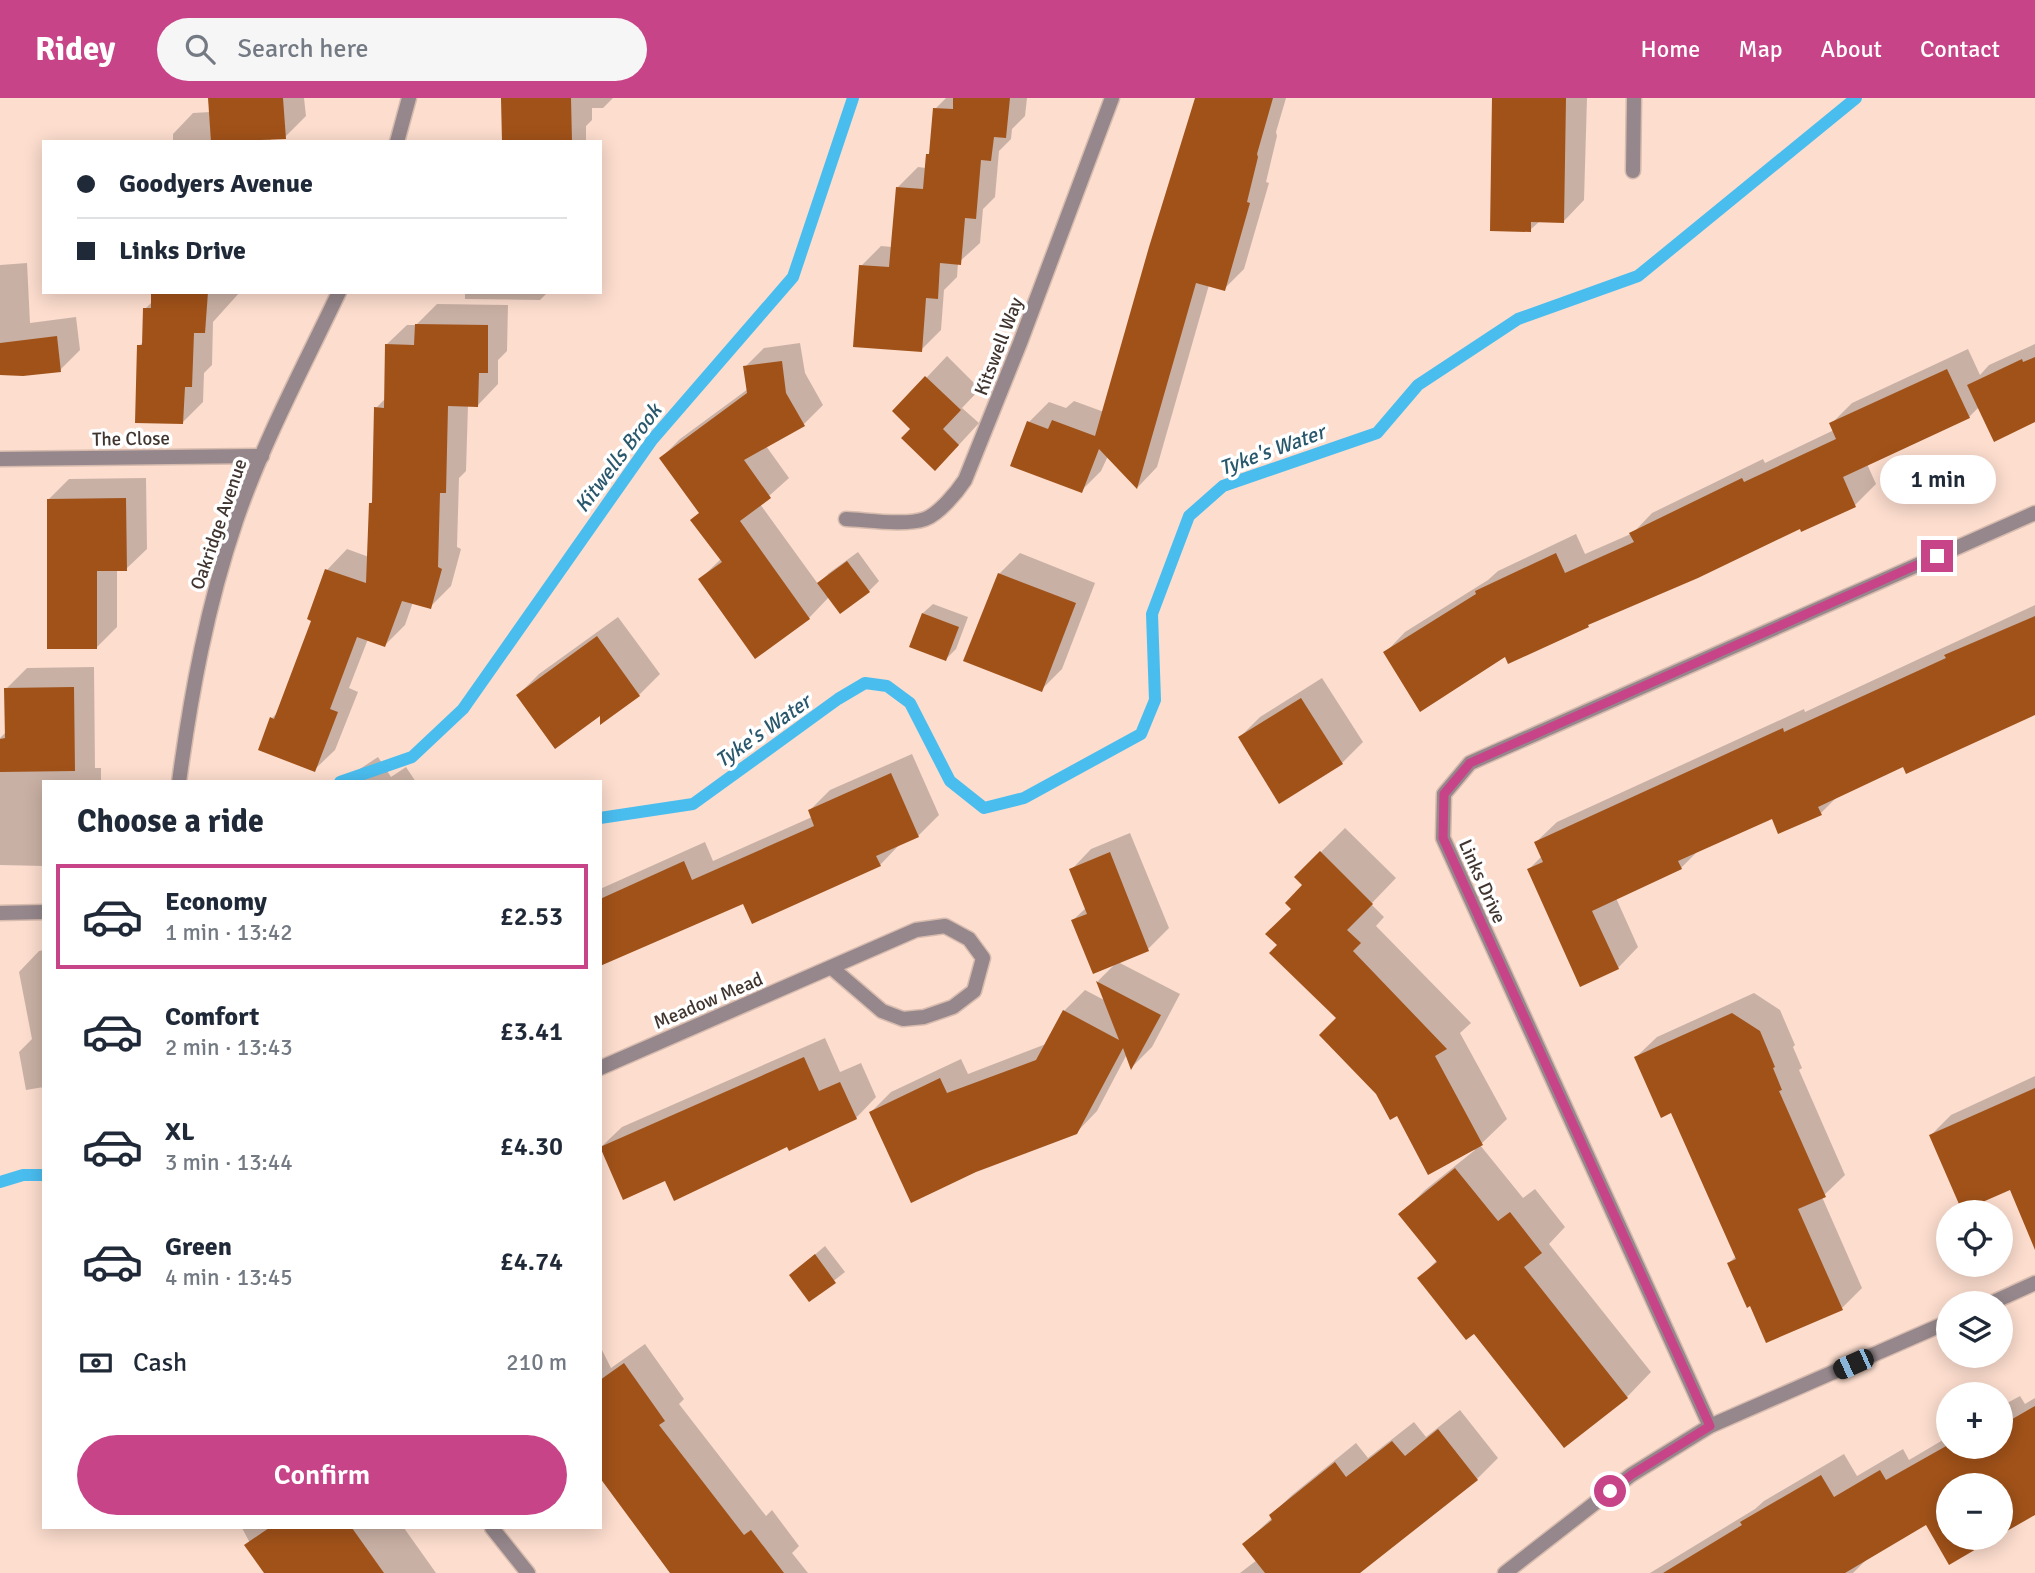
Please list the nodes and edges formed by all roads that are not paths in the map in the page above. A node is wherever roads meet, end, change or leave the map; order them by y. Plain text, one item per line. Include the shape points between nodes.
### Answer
1 (409, 98) edge
2 (1112, 98) edge
3 (1634, 98) edge
4 (398, 140) edge
5 (1633, 171) dead end
6 (338, 294) edge
7 (262, 456) junction
8 (0, 459) edge
9 (2035, 513) edge
10 (846, 519) dead end
11 (179, 780) edge
12 (42, 912) edge
13 (0, 913) edge
14 (832, 968) junction
15 (602, 1067) edge
16 (2035, 1283) edge
17 (2013, 1293) edge
18 (1936, 1327) edge
19 (1710, 1426) junction
20 (493, 1529) edge
21 (528, 1573) edge
22 (1505, 1573) edge

1 - 4 street
2 - 10 street, Kitswell Way via 965,480 956,494 926,519
3 - 5 street
6 - 7 street, Oakridge Avenue
7 - 8 street, The Close
7 - 11 street, Oakridge Avenue via 237,519 205,627
9 - 19 street, Links Drive via 1470,763 1444,794 1443,838
12 - 13 street
14 - 14 street, Meadow Mead via 916,930 946,926 969,939 983,958 974,991 953,1007 903,1019 882,1011
14 - 15 street, Meadow Mead
16 - 17 street
18 - 19 street
19 - 22 street via 1631,1475
20 - 21 street

